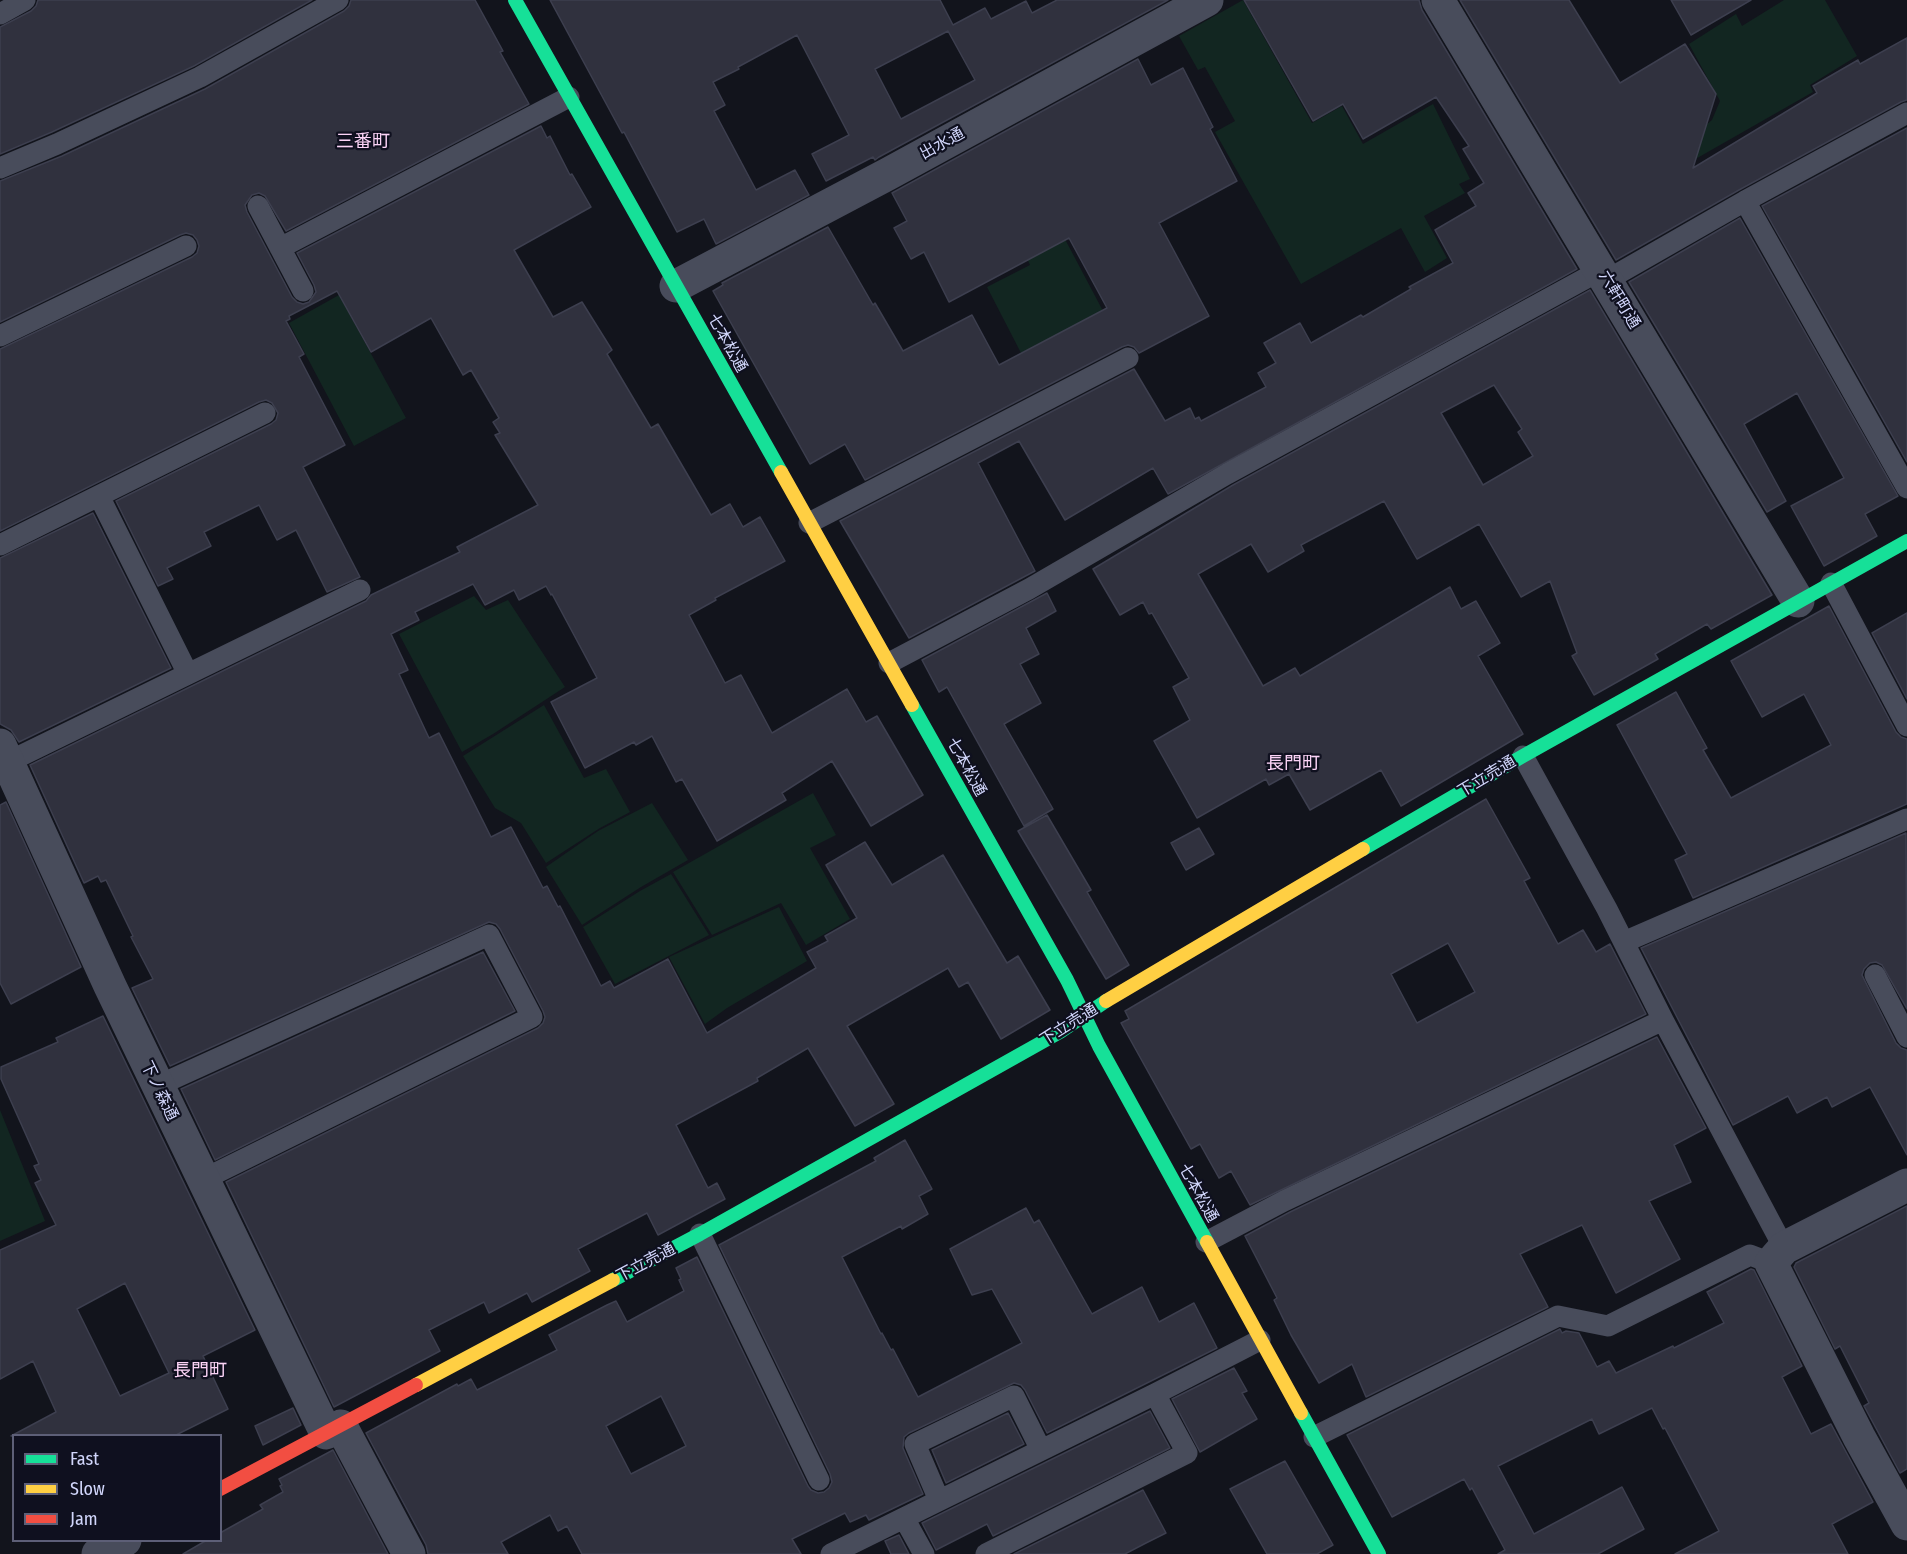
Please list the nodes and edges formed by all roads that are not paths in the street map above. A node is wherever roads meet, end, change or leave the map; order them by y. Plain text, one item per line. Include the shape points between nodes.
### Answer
1 (25, 0) edge
2 (338, 0) edge
3 (515, 0) edge
4 (1207, 0) edge
5 (1438, 0) edge
6 (0, 14) edge
7 (569, 97) junction
8 (1907, 113) edge
9 (0, 168) edge
10 (1745, 201) junction
11 (258, 207) dead end
12 (186, 246) dead end
13 (280, 248) junction
14 (1604, 275) junction
15 (676, 286) junction
16 (303, 291) dead end
17 (0, 336) edge
18 (1128, 358) dead end
19 (265, 414) dead end
20 (1907, 488) edge
21 (99, 496) junction
22 (809, 523) junction
23 (1907, 541) edge
24 (0, 545) edge
25 (1831, 584) junction
26 (360, 590) dead end
27 (1798, 601) junction
28 (889, 663) junction
29 (188, 674) junction
30 (1907, 726) edge
31 (3, 752) edge
32 (1523, 756) junction
33 (1907, 819) edge
34 (1624, 942) junction
35 (1875, 975) dead end
36 (1084, 1017) junction
37 (1663, 1020) junction
38 (1907, 1037) edge
39 (157, 1086) junction
40 (202, 1180) junction
41 (1907, 1185) edge
42 (700, 1234) junction
43 (1206, 1242) junction
44 (1778, 1255) junction
45 (1260, 1340) junction
46 (1155, 1394) junction
47 (334, 1429) junction
48 (1314, 1437) junction
49 (1041, 1450) junction
50 (819, 1480) dead end
51 (222, 1489) edge
52 (939, 1500) junction
53 (904, 1518) junction
54 (1907, 1524) edge
55 (121, 1542) edge
56 (98, 1554) edge
57 (409, 1554) edge
58 (831, 1554) edge
59 (924, 1554) edge
60 (986, 1554) edge
61 (1379, 1554) edge

1 - 6 lane
2 - 9 lane via 200,77
3 - 7 street, 七本松通
4 - 15 street, 出水通
5 - 14 street, 六軒町通
7 - 13 lane
7 - 15 street, 七本松通
8 - 10 lane
10 - 14 lane
10 - 20 lane
11 - 13 lane
12 - 17 lane
13 - 16 lane
14 - 27 street, 六軒町通
14 - 28 lane via 1227,474 1029,589
15 - 22 street, 七本松通
18 - 22 lane
19 - 21 lane
21 - 24 lane
21 - 29 lane
22 - 28 street, 七本松通
23 - 25 street, 下立売通
25 - 27 street, 下立売通
25 - 30 lane
26 - 29 lane
27 - 32 street, 下立売通
28 - 36 street, 七本松通
29 - 31 lane
31 - 39 street, 下ノ森通
32 - 34 lane
32 - 36 street, 下立売通 via 1113,996
33 - 34 lane
34 - 37 lane
35 - 38 lane
36 - 42 street, 下立売通
36 - 43 street, 七本松通
37 - 43 lane
37 - 44 lane
39 - 40 street, 下ノ森通
39 - 40 lane via 489,935 532,1017
40 - 47 street, 下ノ森通
41 - 44 street
42 - 47 street, 下立売通
42 - 50 lane
43 - 45 street, 七本松通
44 - 48 lane via 1750,1256 1608,1326 1558,1316
44 - 54 street via 1859,1437
45 - 46 lane
45 - 48 street, 七本松通
46 - 49 lane
46 - 60 lane via 1187,1453
47 - 51 street, 下立売通
47 - 57 street, 下ノ森通
48 - 61 street, 七本松通
49 - 52 lane
49 - 52 lane via 1014,1396 915,1444
52 - 53 lane
53 - 58 lane
53 - 59 lane
55 - 56 street

